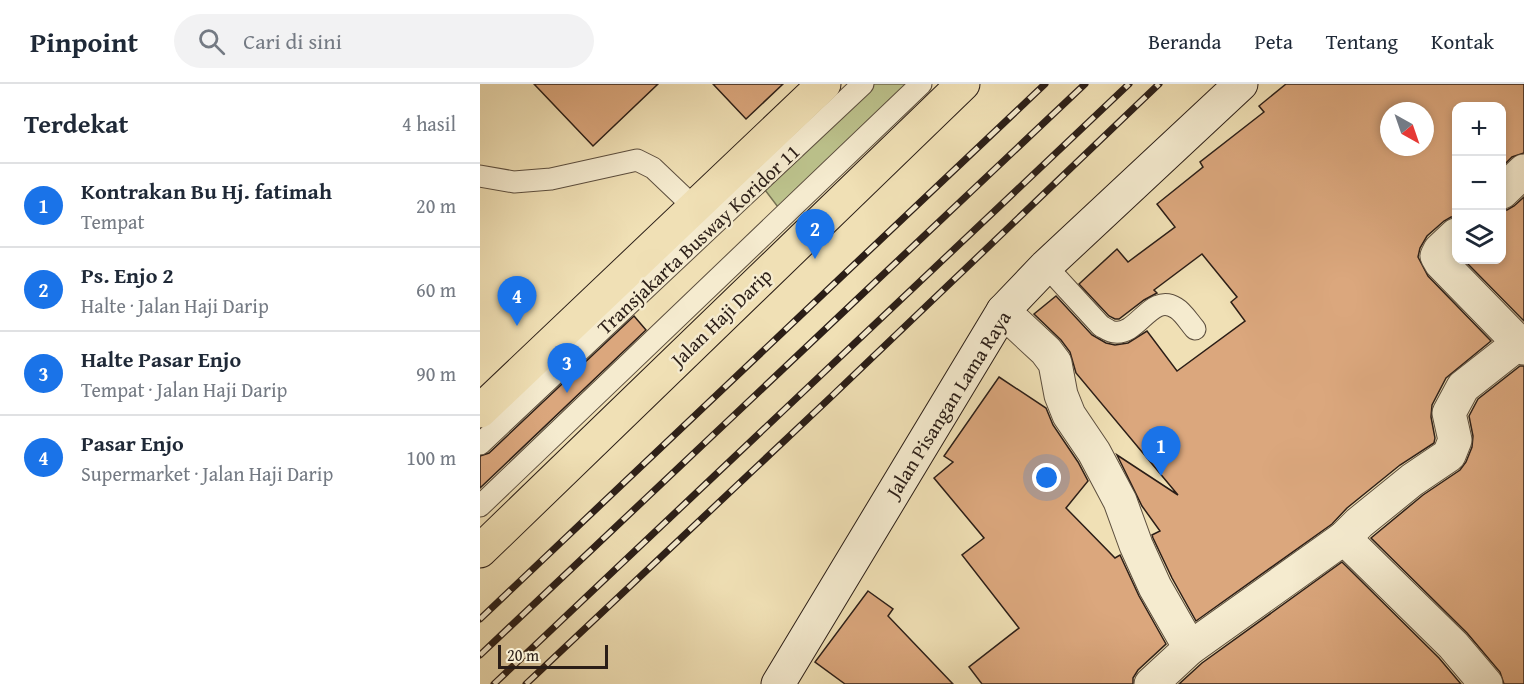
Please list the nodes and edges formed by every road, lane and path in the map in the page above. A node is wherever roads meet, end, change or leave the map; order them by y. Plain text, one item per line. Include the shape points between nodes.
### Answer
1 (824, 84) edge
2 (863, 84) edge
3 (921, 84) edge
4 (963, 84) edge
5 (1241, 84) edge
6 (1524, 171) edge
7 (480, 176) edge
8 (1506, 188) edge
9 (695, 208) junction
10 (1452, 239) edge
11 (1047, 266) junction
12 (1003, 311) junction
13 (1195, 329) dead end
14 (1522, 345) edge
15 (480, 411) edge
16 (480, 444) edge
17 (480, 506) edge
18 (1344, 538) junction
19 (480, 551) edge
20 (1190, 648) junction
21 (778, 684) edge
22 (1151, 684) edge
23 (1486, 684) edge

1 - 9 main road
2 - 16 lane, Transjakarta Busway Koridor 11
3 - 17 lane, Transjakarta Busway Koridor 11
4 - 19 main road, Jalan Haji Darip
5 - 11 street, Jalan Pisangan Lama Raya
6 - 8 street
7 - 9 lane via 514,182 551,179 637,160 653,168
9 - 15 main road
10 - 14 street via 1437,256 1441,263
11 - 12 street, Jalan Pisangan Lama Raya
11 - 13 lane via 1101,326 1113,333 1124,332 1157,306 1168,304 1177,308
12 - 20 street via 1055,363 1069,415 1120,501 1155,587
12 - 21 street, Jalan Pisangan Lama Raya
14 - 18 street via 1463,387 1449,413 1455,440 1449,455 1412,480
18 - 20 street
18 - 23 street via 1453,645
20 - 22 street

